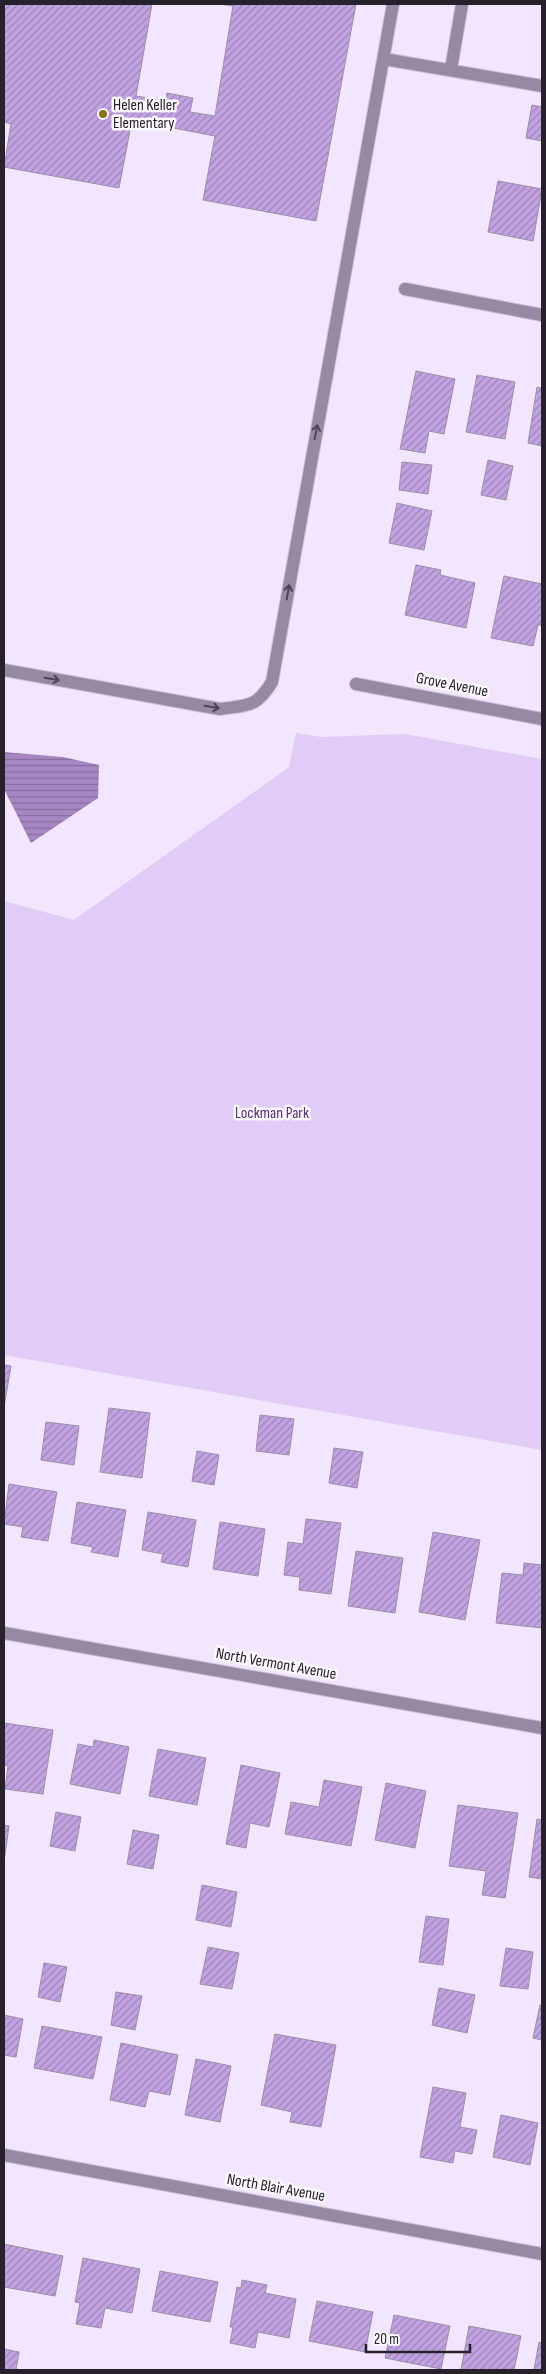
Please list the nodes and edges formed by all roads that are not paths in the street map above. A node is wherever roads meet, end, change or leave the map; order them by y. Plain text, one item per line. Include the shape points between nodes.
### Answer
1 (393, 4) edge
2 (462, 4) edge
3 (384, 59) junction
4 (451, 69) junction
5 (542, 86) edge
6 (405, 288) dead end
7 (542, 315) edge
8 (4, 670) edge
9 (356, 684) dead end
10 (542, 719) edge
11 (4, 1633) edge
12 (542, 1728) edge
13 (4, 2155) edge
14 (542, 2254) edge

1 - 3 street
2 - 4 street
3 - 4 street
8 -> 3 street via 220,709 244,706 261,699 272,682
4 - 5 street
6 - 7 street
9 - 10 street, Grove Avenue
11 - 12 street, North Vermont Avenue
13 - 14 street, North Blair Avenue

